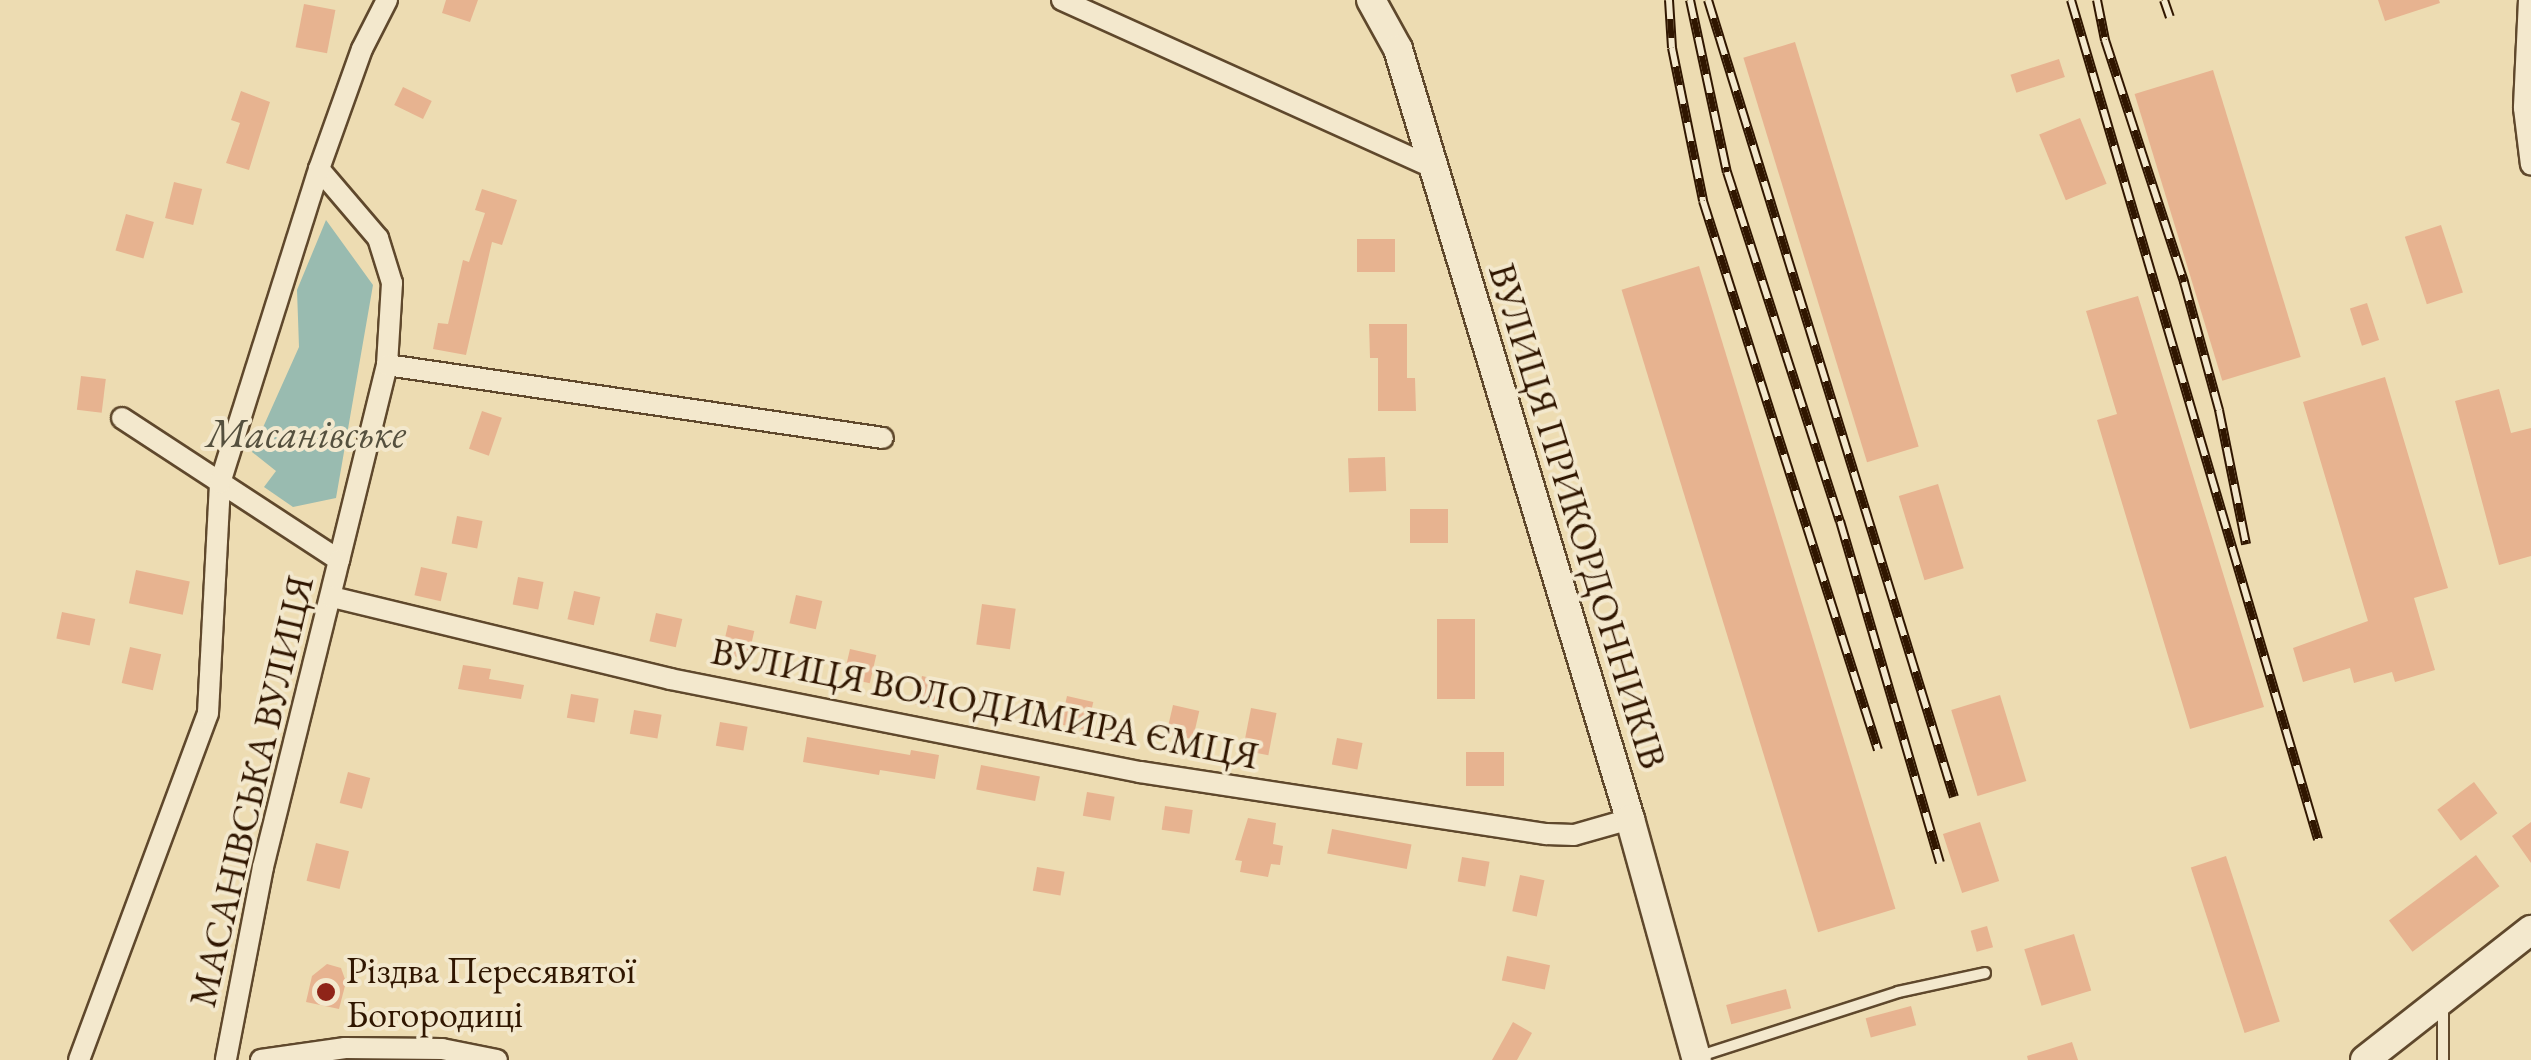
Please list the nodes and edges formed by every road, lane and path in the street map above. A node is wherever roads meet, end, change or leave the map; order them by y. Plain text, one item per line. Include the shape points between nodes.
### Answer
1 (387, 0) edge
2 (1062, 0) edge
3 (1371, 0) edge
4 (2528, 0) edge
5 (2531, 165) edge
6 (1434, 168) junction
7 (318, 169) junction
8 (386, 365) junction
9 (122, 418) dead end
10 (883, 438) dead end
11 (220, 484) junction
12 (339, 560) junction
13 (332, 597) junction
14 (1630, 818) junction
15 (2531, 930) edge
16 (1985, 973) dead end
17 (2443, 999) junction
18 (2381, 1054) edge
19 (1697, 1058) edge
20 (79, 1060) edge
21 (226, 1060) edge
22 (261, 1060) edge
23 (497, 1060) edge
24 (2443, 1060) edge

1 - 7 street, МАСАНІВСЬКА ВУЛИЦЯ
2 - 6 street
3 - 6 street, ВУЛИЦЯ ПРИКОРДОННИКІВ via 1398,49
4 - 5 street via 2524,108
6 - 14 street, ВУЛИЦЯ ПРИКОРДОННИКІВ
7 - 8 street via 378,238 392,283
7 - 11 street, МАСАНІВСЬКА ВУЛИЦЯ
8 - 10 street
8 - 12 street
9 - 11 street, МАСАНІВСЬКА ВУЛИЦЯ
11 - 12 street, МАСАНІВСЬКА ВУЛИЦЯ
11 - 20 street, МАСАНІВСЬКА ВУЛИЦЯ via 208,714
12 - 13 street, МАСАНІВСЬКА ВУЛИЦЯ
13 - 14 street, ВУЛИЦЯ ВОЛОДИМИРА ЄМЦЯ via 670,679 1140,772 1546,834 1574,836
13 - 21 street, МАСАНІВСЬКА ВУЛИЦЯ via 263,867
14 - 19 street, ВУЛИЦЯ ПРИКОРДОННИКІВ
15 - 17 street
16 - 19 lane via 1898,992
17 - 18 street
17 - 24 lane
22 - 23 street via 364,1048 442,1049

